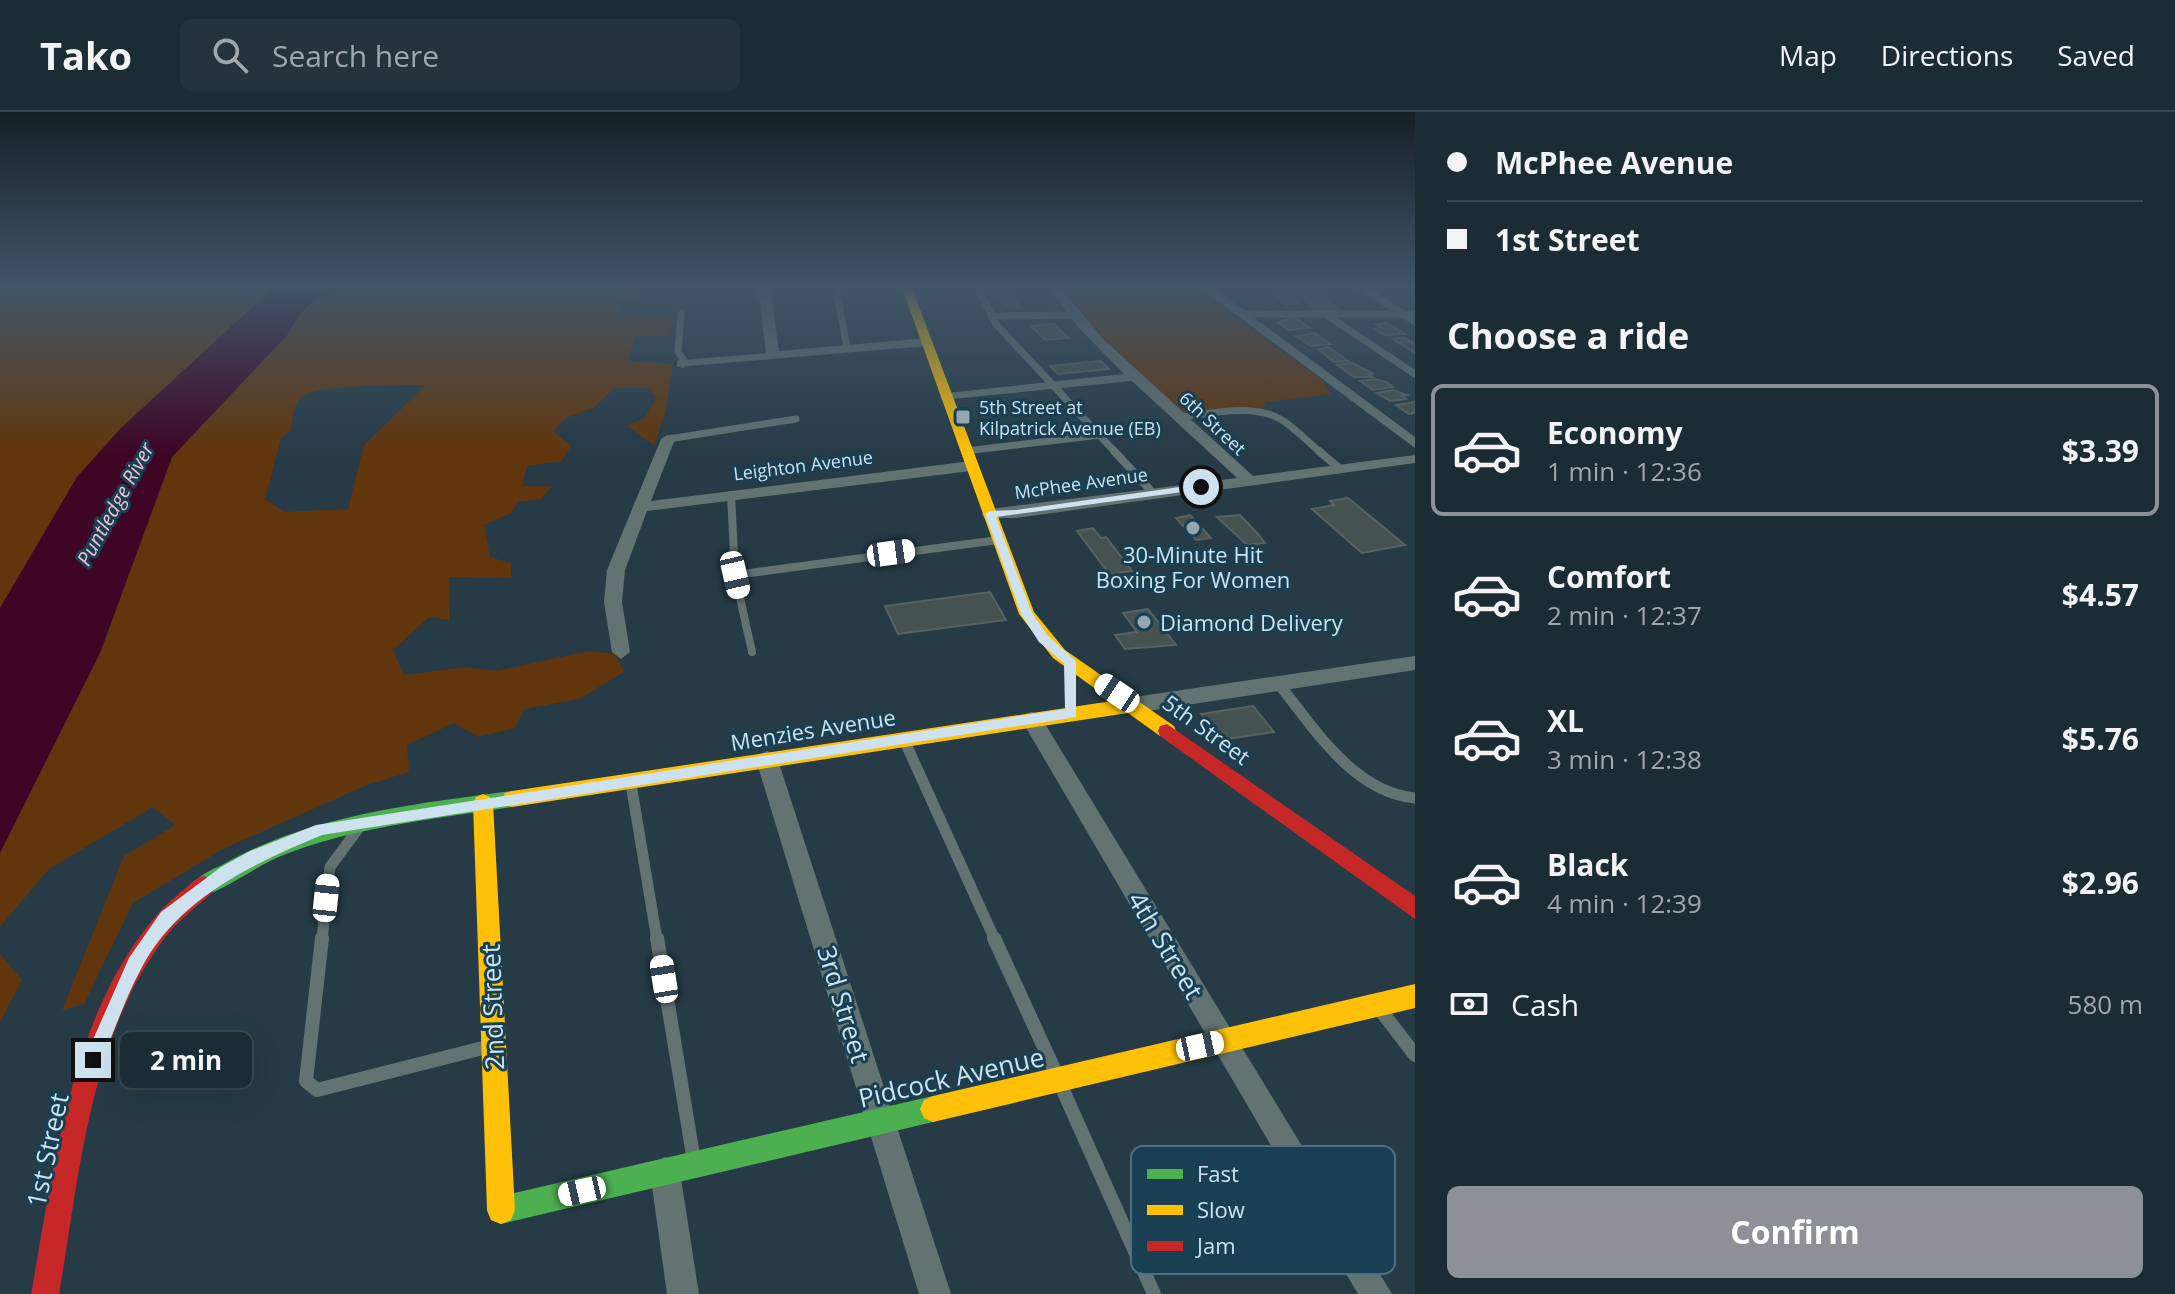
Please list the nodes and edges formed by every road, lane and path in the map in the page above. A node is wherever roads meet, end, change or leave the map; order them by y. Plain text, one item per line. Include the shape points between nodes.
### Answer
1 (679, 343) edge
2 (771, 343) edge
3 (846, 343) edge
4 (908, 343) edge
5 (927, 343) edge
6 (1016, 343) edge
7 (1100, 343) edge
8 (1282, 343) edge
9 (1368, 343) edge
10 (847, 347) junction
11 (773, 355) junction
12 (682, 364) joint
13 (1415, 374) edge
14 (1133, 377) junction
15 (1056, 386) junction
16 (947, 397) junction
17 (1182, 417) junction
18 (796, 419) dead end
19 (1101, 435) junction
20 (668, 439) joint
21 (1415, 444) edge
22 (969, 458) junction
23 (1415, 459) edge
24 (1340, 469) junction
25 (1249, 481) junction
26 (1153, 493) junction
27 (731, 495) junction
28 (640, 507) junction
29 (990, 514) junction
30 (999, 540) junction
31 (735, 575) junction
32 (621, 652) dead end
33 (752, 652) dead end
34 (1070, 661) junction
35 (1415, 663) edge
36 (1278, 683) junction
37 (1072, 701) junction
38 (1134, 705) junction
39 (1032, 720) junction
40 (903, 739) junction
41 (767, 760) junction
42 (631, 780) junction
43 (1415, 798) edge
44 (483, 803) junction
45 (364, 821) junction
46 (226, 872) joint
47 (1415, 909) edge
48 (1415, 996) edge
49 (1376, 1005) junction
50 (1224, 1041) junction
51 (493, 1046) junction
52 (1415, 1055) edge
53 (1058, 1078) junction
54 (881, 1121) junction
55 (1287, 1146) edge
56 (680, 1168) junction
57 (500, 1210) joint
58 (1131, 1242) edge
59 (1145, 1274) edge
60 (1364, 1274) edge
61 (45, 1294) edge
62 (683, 1294) edge
63 (935, 1294) edge
64 (1154, 1294) edge
65 (1376, 1294) edge

1 - 12 lane
2 - 11 street
3 - 10 lane
4 - 10 street
5 - 16 street, 5th Street
6 - 15 lane
7 - 14 street, 6th Street
8 - 21 street
9 - 13 lane
10 - 11 street
11 - 12 street
14 - 15 street
14 - 17 street, 6th Street
15 - 16 street
15 - 19 lane
16 - 22 street, 5th Street
17 - 24 lane via 1248,410 1271,414
17 - 25 street, 6th Street
18 - 20 lane
19 - 22 lane
19 - 26 lane
20 - 28 street
22 - 27 street, Leighton Avenue
22 - 29 street, 5th Street
23 - 24 street, McPhee Avenue
24 - 25 street, McPhee Avenue
25 - 26 street, McPhee Avenue
26 - 29 street, McPhee Avenue
27 - 28 street, Leighton Avenue
27 - 31 lane
28 - 32 street via 616,570 613,602
29 - 30 street, 5th Street
30 - 31 lane
30 - 34 street, 5th Street via 1027,614 1044,639
31 - 33 lane
34 - 37 street
34 - 38 street, 5th Street
35 - 36 street, Menzies Avenue
36 - 38 street, Menzies Avenue
36 - 43 lane via 1353,770 1377,790
37 - 38 street, Menzies Avenue
37 - 39 street, Menzies Avenue
38 - 47 street, 5th Street
39 - 40 street, Menzies Avenue
39 - 50 street, 4th Street
40 - 41 street, Menzies Avenue
40 - 53 lane
41 - 42 street, Menzies Avenue
41 - 54 street, 3rd Street
42 - 44 street, Menzies Avenue
42 - 56 lane
44 - 45 street, Menzies Avenue
44 - 51 street, 2nd Street
45 - 46 street, Menzies Avenue via 321,829
45 - 51 lane via 330,867 306,1081 317,1090
46 - 61 street, 1st Street via 154,932 107,1022 82,1107
48 - 49 street, Pidcock Avenue
49 - 50 street, Pidcock Avenue
49 - 52 lane
50 - 53 street, Pidcock Avenue
50 - 55 street, 4th Street
51 - 57 street, 2nd Street
53 - 54 street, Pidcock Avenue
53 - 58 lane
54 - 56 street, Pidcock Avenue
54 - 63 street, 3rd Street
56 - 57 street, Pidcock Avenue
56 - 62 street
59 - 64 lane
60 - 65 street, 4th Street

